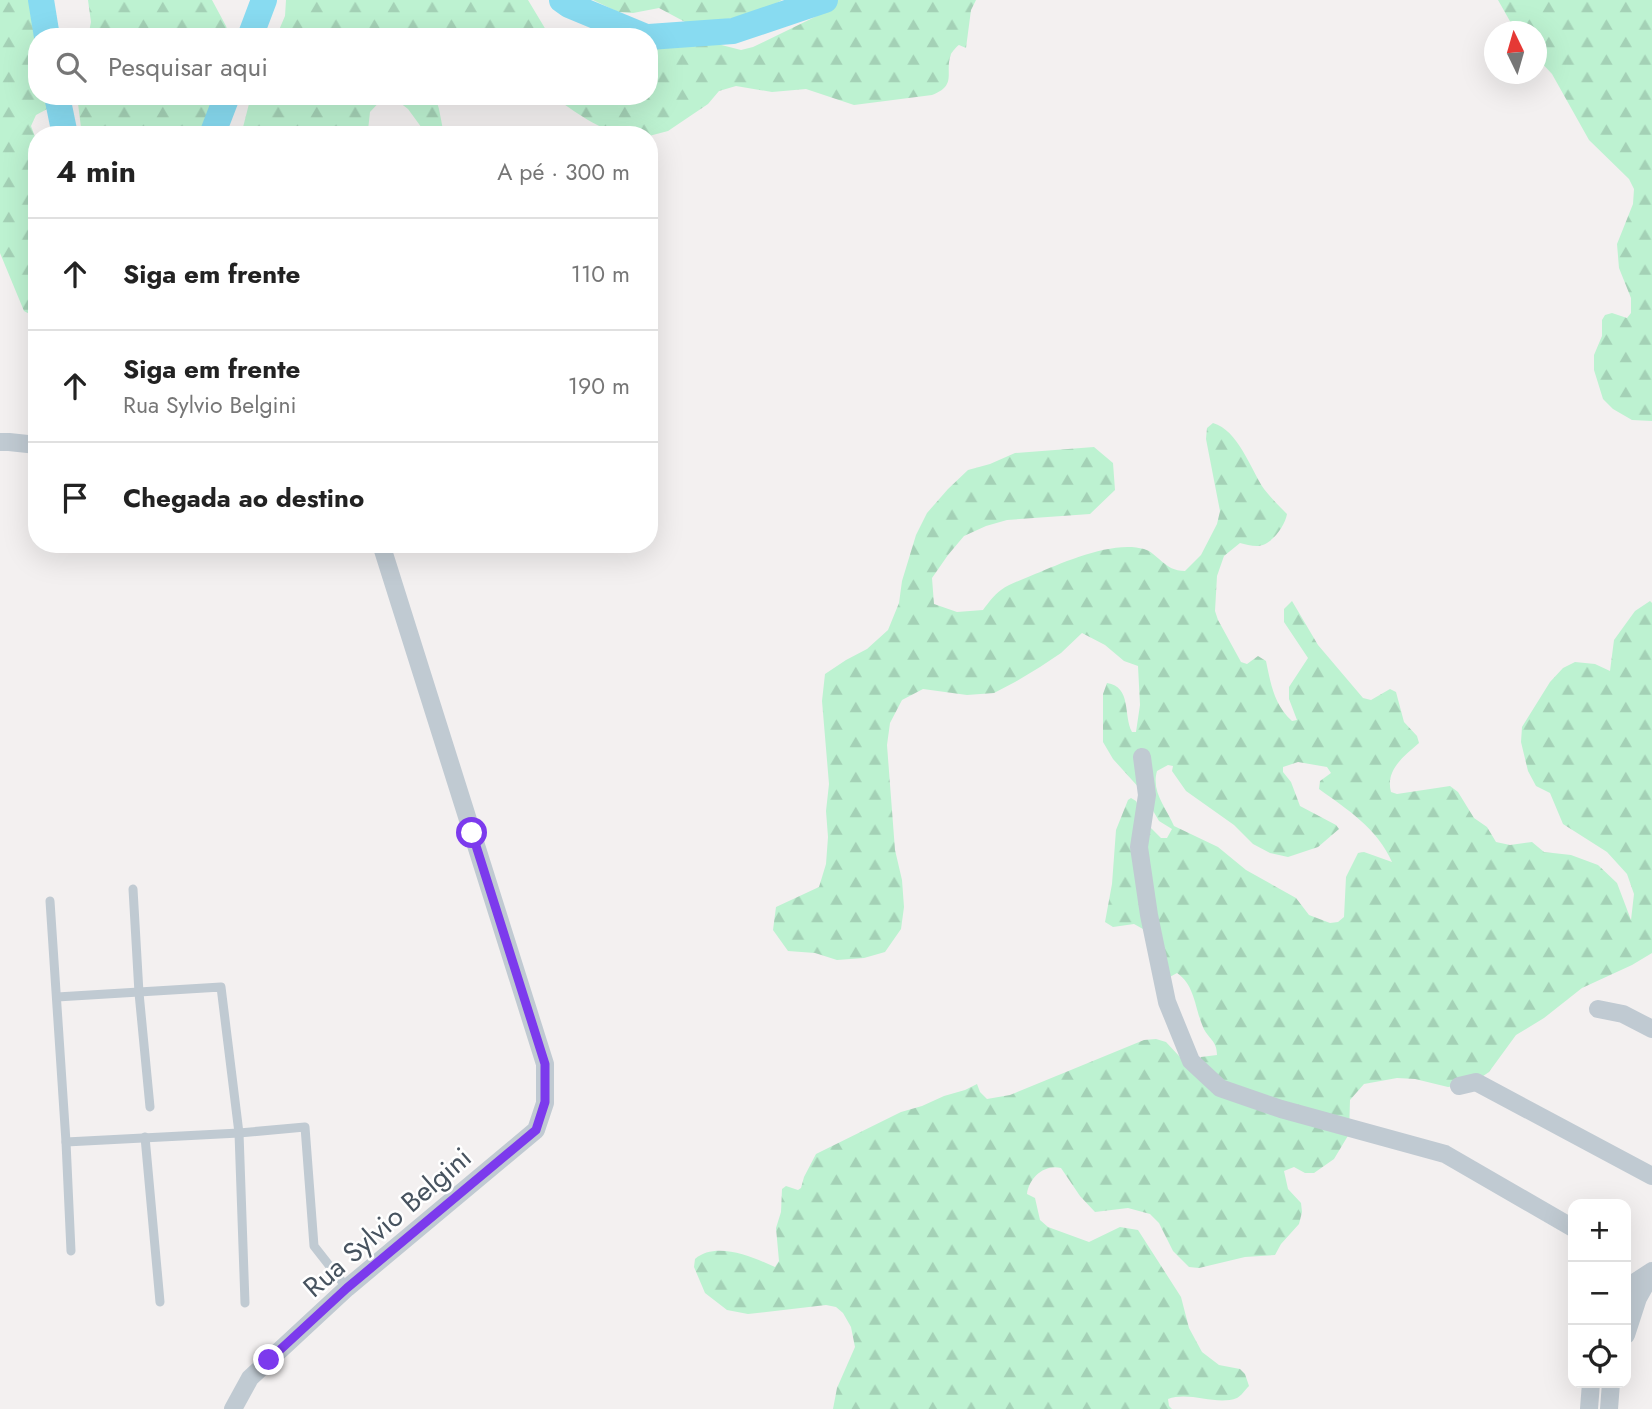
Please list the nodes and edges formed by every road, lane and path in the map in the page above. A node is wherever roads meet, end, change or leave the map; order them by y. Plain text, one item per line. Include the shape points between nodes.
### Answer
1 (0, 442) edge
2 (28, 443) edge
3 (384, 553) edge
4 (1142, 757) dead end
5 (133, 889) dead end
6 (50, 901) dead end
7 (139, 993) junction
8 (57, 997) junction
9 (1598, 1009) dead end
10 (1652, 1029) edge
11 (1459, 1086) dead end
12 (150, 1107) dead end
13 (239, 1133) junction
14 (145, 1137) junction
15 (66, 1142) junction
16 (1652, 1176) edge
17 (1568, 1225) edge
18 (71, 1251) dead end
19 (1652, 1272) edge
20 (347, 1288) junction
21 (1631, 1288) edge
22 (160, 1302) dead end
23 (245, 1303) dead end
24 (1591, 1388) edge
25 (1611, 1388) edge
26 (233, 1409) edge
27 (1589, 1409) edge
28 (1609, 1409) edge

1 - 2 street
3 - 20 street, Rua Sylvio Belgini via 545,1064 545,1102 536,1130
4 - 17 street via 1147,795 1139,848 1149,915 1167,1002 1191,1061 1220,1088 1445,1154
5 - 7 lane
6 - 8 lane
7 - 8 lane
7 - 12 lane
7 - 13 lane via 221,987
8 - 15 lane
9 - 10 street via 1623,1014
11 - 16 street via 1476,1083
13 - 14 lane
13 - 20 lane via 305,1126 314,1246
13 - 23 lane
14 - 15 lane
14 - 22 lane
15 - 18 lane
19 - 21 street
20 - 26 street, Rua Sylvio Belgini via 250,1378
24 - 27 street
25 - 28 street

